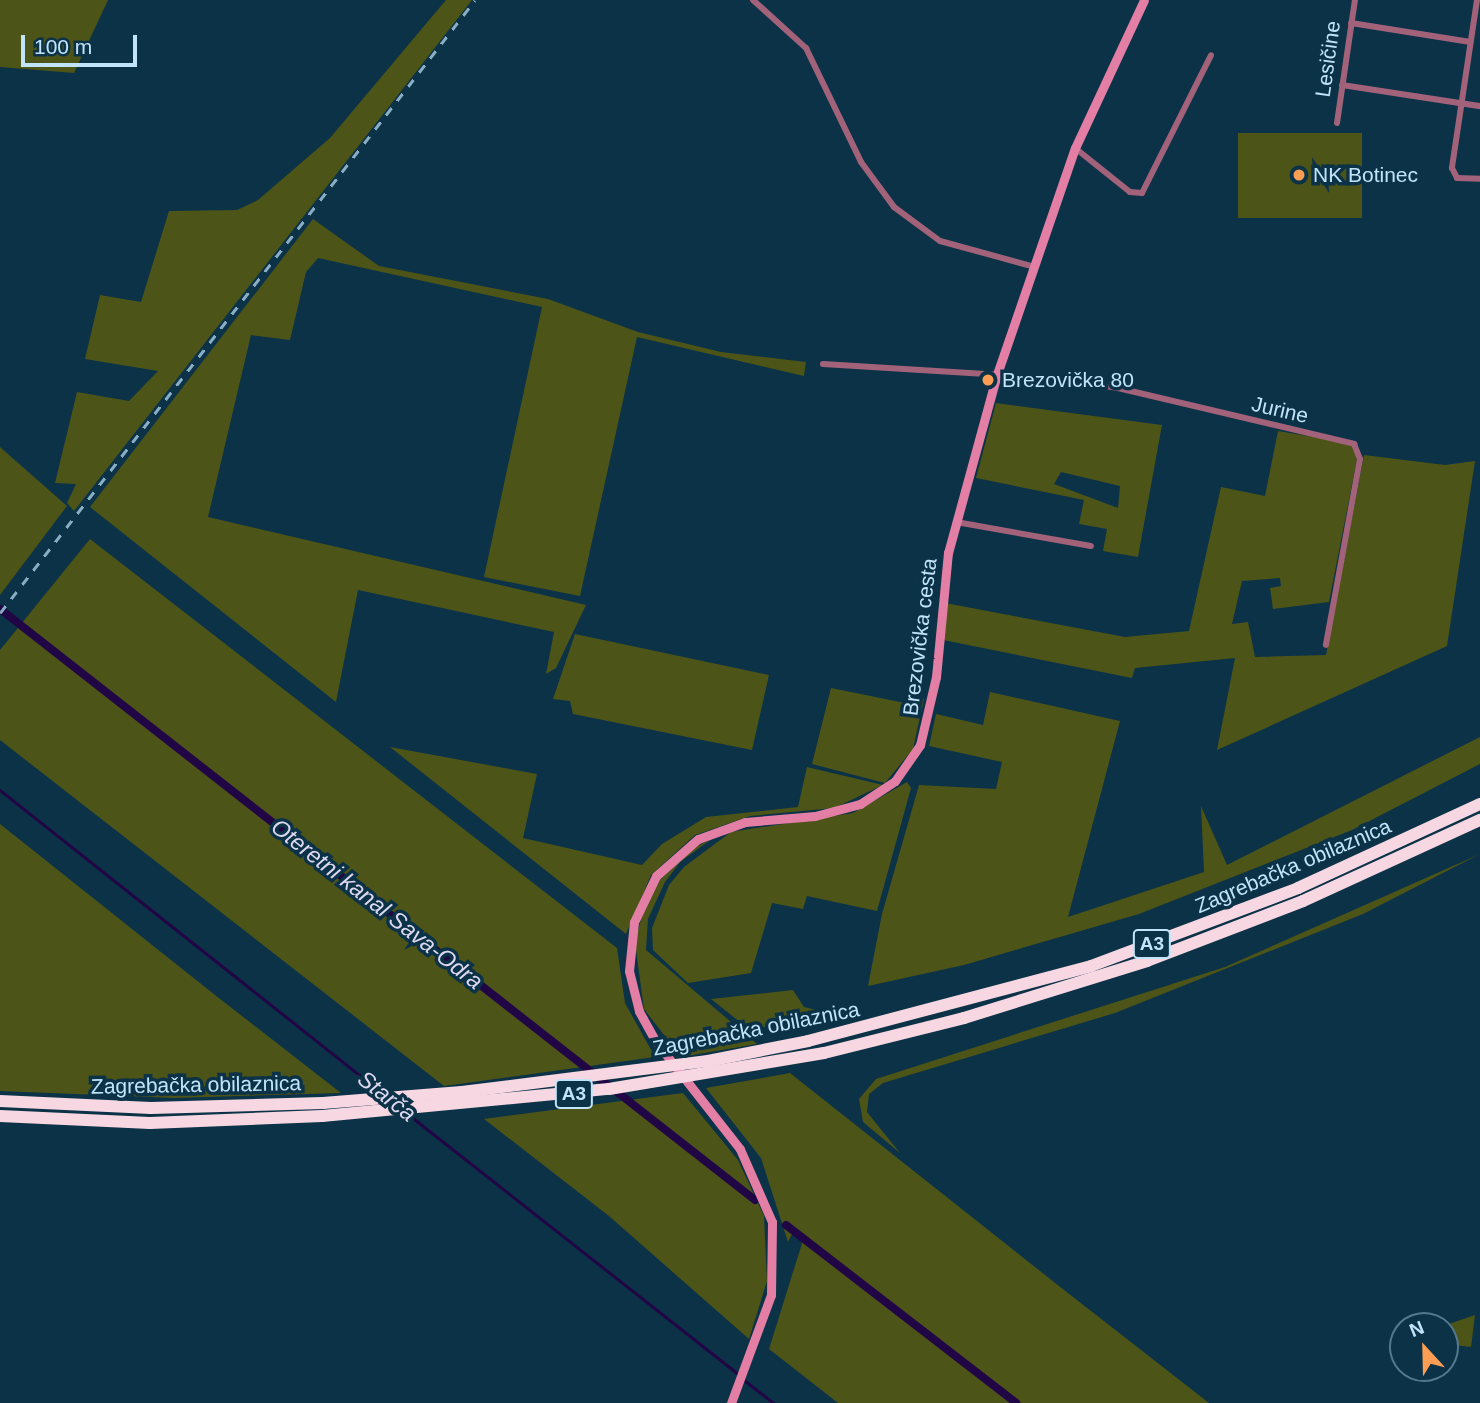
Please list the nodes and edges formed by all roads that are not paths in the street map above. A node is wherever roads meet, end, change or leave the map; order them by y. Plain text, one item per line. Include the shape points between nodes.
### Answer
1 (753, 0) edge
2 (1144, 0) edge
3 (1355, 0) edge
4 (1477, 0) edge
5 (1351, 23) junction
6 (1471, 42) junction
7 (1211, 55) dead end
8 (1342, 85) junction
9 (1463, 104) junction
10 (1480, 106) edge
11 (1337, 124) dead end
12 (1075, 148) junction
13 (1480, 179) edge
14 (1035, 267) junction
15 (823, 364) dead end
16 (996, 377) junction
17 (956, 522) junction
18 (1091, 546) dead end
19 (1326, 645) dead end
20 (1480, 804) edge
21 (1480, 820) edge
22 (0, 1101) edge
23 (0, 1116) edge
24 (731, 1403) edge

1 - 14 street via 806,48 861,162 894,207 940,241
2 - 12 main road, Brezovička cesta
3 - 5 street, Lesičine
4 - 6 street
5 - 6 street
5 - 8 street, Lesičine
6 - 9 street
7 - 12 street via 1142,193 1130,192
8 - 9 street
8 - 11 street, Lesičine
9 - 10 street
9 - 13 street via 1452,172 1457,178
12 - 14 main road, Brezovička cesta
14 - 16 main road, Brezovička cesta
15 - 16 street
16 - 17 main road, Brezovička cesta
16 - 19 street, Jurine via 1118,388 1354,444 1360,459
17 - 18 street
17 - 24 main road, Brezovička cesta via 929,720 902,774 849,808 744,822 698,839 656,876 634,922 629,971 639,1011 656,1042 740,1149 770,1213 773,1281
20 - 22 highway, Zagrebačka obilaznica / A3, bridge via 1298,888 1103,961 808,1041 708,1061 462,1092 323,1103 151,1108
21 - 23 highway, Zagrebačka obilaznica / A3, bridge via 1303,901 1147,961 964,1018 824,1053 609,1089 322,1116 150,1123

